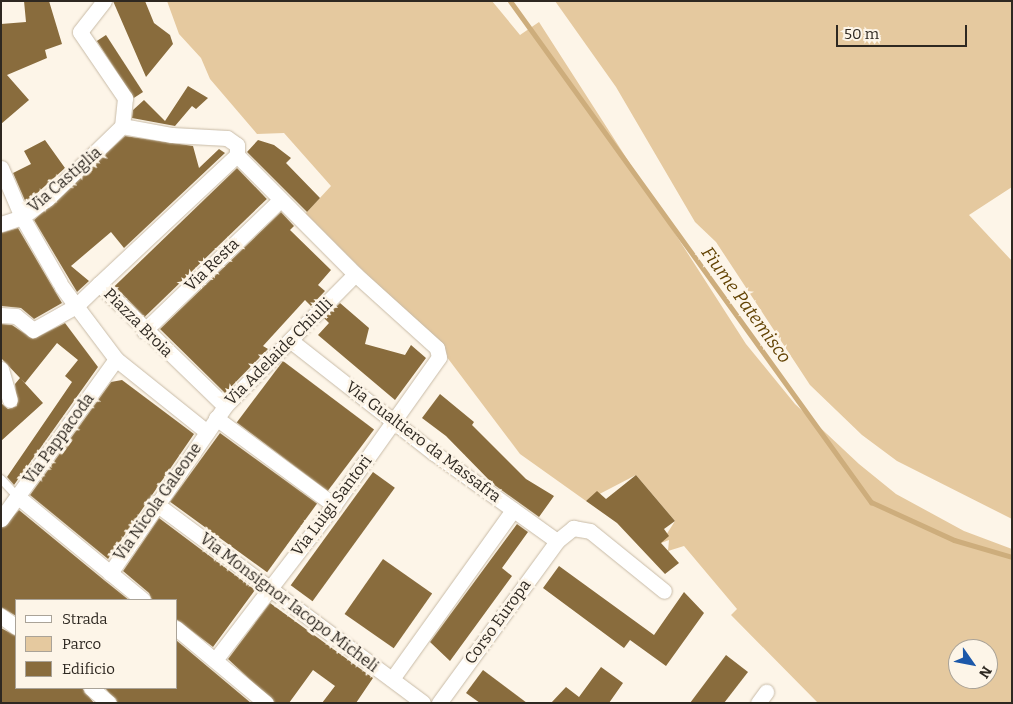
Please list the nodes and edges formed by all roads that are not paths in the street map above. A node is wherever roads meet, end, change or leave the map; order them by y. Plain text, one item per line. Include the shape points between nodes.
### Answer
1 (104, 1) edge
2 (122, 126) junction
3 (237, 155) junction
4 (1, 168) edge
5 (280, 200) junction
6 (22, 217) junction
7 (1, 224) edge
8 (354, 274) junction
9 (99, 284) junction
10 (76, 306) junction
11 (1, 315) edge
12 (144, 331) junction
13 (291, 341) junction
14 (116, 358) junction
15 (1, 368) edge
16 (10, 400) dead end
17 (220, 412) junction
18 (395, 422) junction
19 (207, 432) junction
20 (1, 479) edge
21 (17, 496) junction
22 (155, 503) junction
23 (334, 505) junction
24 (513, 510) junction
25 (1, 519) edge
26 (558, 541) junction
27 (110, 573) junction
28 (270, 589) junction
29 (664, 592) dead end
30 (142, 599) edge
31 (1, 616) edge
32 (15, 626) edge
33 (178, 630) edge
34 (215, 660) junction
35 (392, 680) junction
36 (92, 689) edge
37 (109, 703) edge
38 (266, 703) edge
39 (423, 703) edge
40 (439, 703) edge

1 - 2 street via 80,32 125,98
2 - 3 street via 172,135 227,138 237,145
2 - 6 street, Via Castiglia via 81,169
3 - 5 street
3 - 9 street
4 - 6 street
5 - 8 street
5 - 12 street, Via Resta
6 - 7 street, Via Castiglia
6 - 10 street
8 - 13 street, Via Adelaide Chiulli
8 - 18 street, Via Luigi Santori via 437,348 439,357 435,365
9 - 10 street, Piazza Broia
9 - 12 street, Piazza Broia
10 - 11 street via 33,330 16,316
10 - 14 street, Piazza Broia
12 - 17 street, Piazza Broia
13 - 17 street, Via Adelaide Chiulli
13 - 18 street, Via Gualtiero da Massafra
14 - 19 street, Piazza Broia
14 - 21 street, Via Pappacoda
15 - 16 street
17 - 19 street, Via Adelaide Chiulli
17 - 23 street, Piazza Broia
18 - 23 street, Via Luigi Santori
18 - 24 street, Via Gualtiero da Massafra
19 - 22 street, Via Nicola Galeone
20 - 21 lane
21 - 25 street, Via Pappacoda
21 - 27 street
22 - 27 street, Via Nicola Galeone
22 - 28 street, Via Monsignor Iacopo Micheli
23 - 28 street, Via Luigi Santori
24 - 26 street, Via Gualtiero da Massafra
24 - 35 street
26 - 29 street via 573,528 590,531
26 - 40 street, Corso Europa
27 - 30 street
28 - 34 street, Via Luigi Santori
28 - 35 street, Via Monsignor Iacopo Micheli
31 - 32 street
33 - 34 street
34 - 38 street
35 - 39 street, Via Monsignor Iacopo Micheli
36 - 37 street

